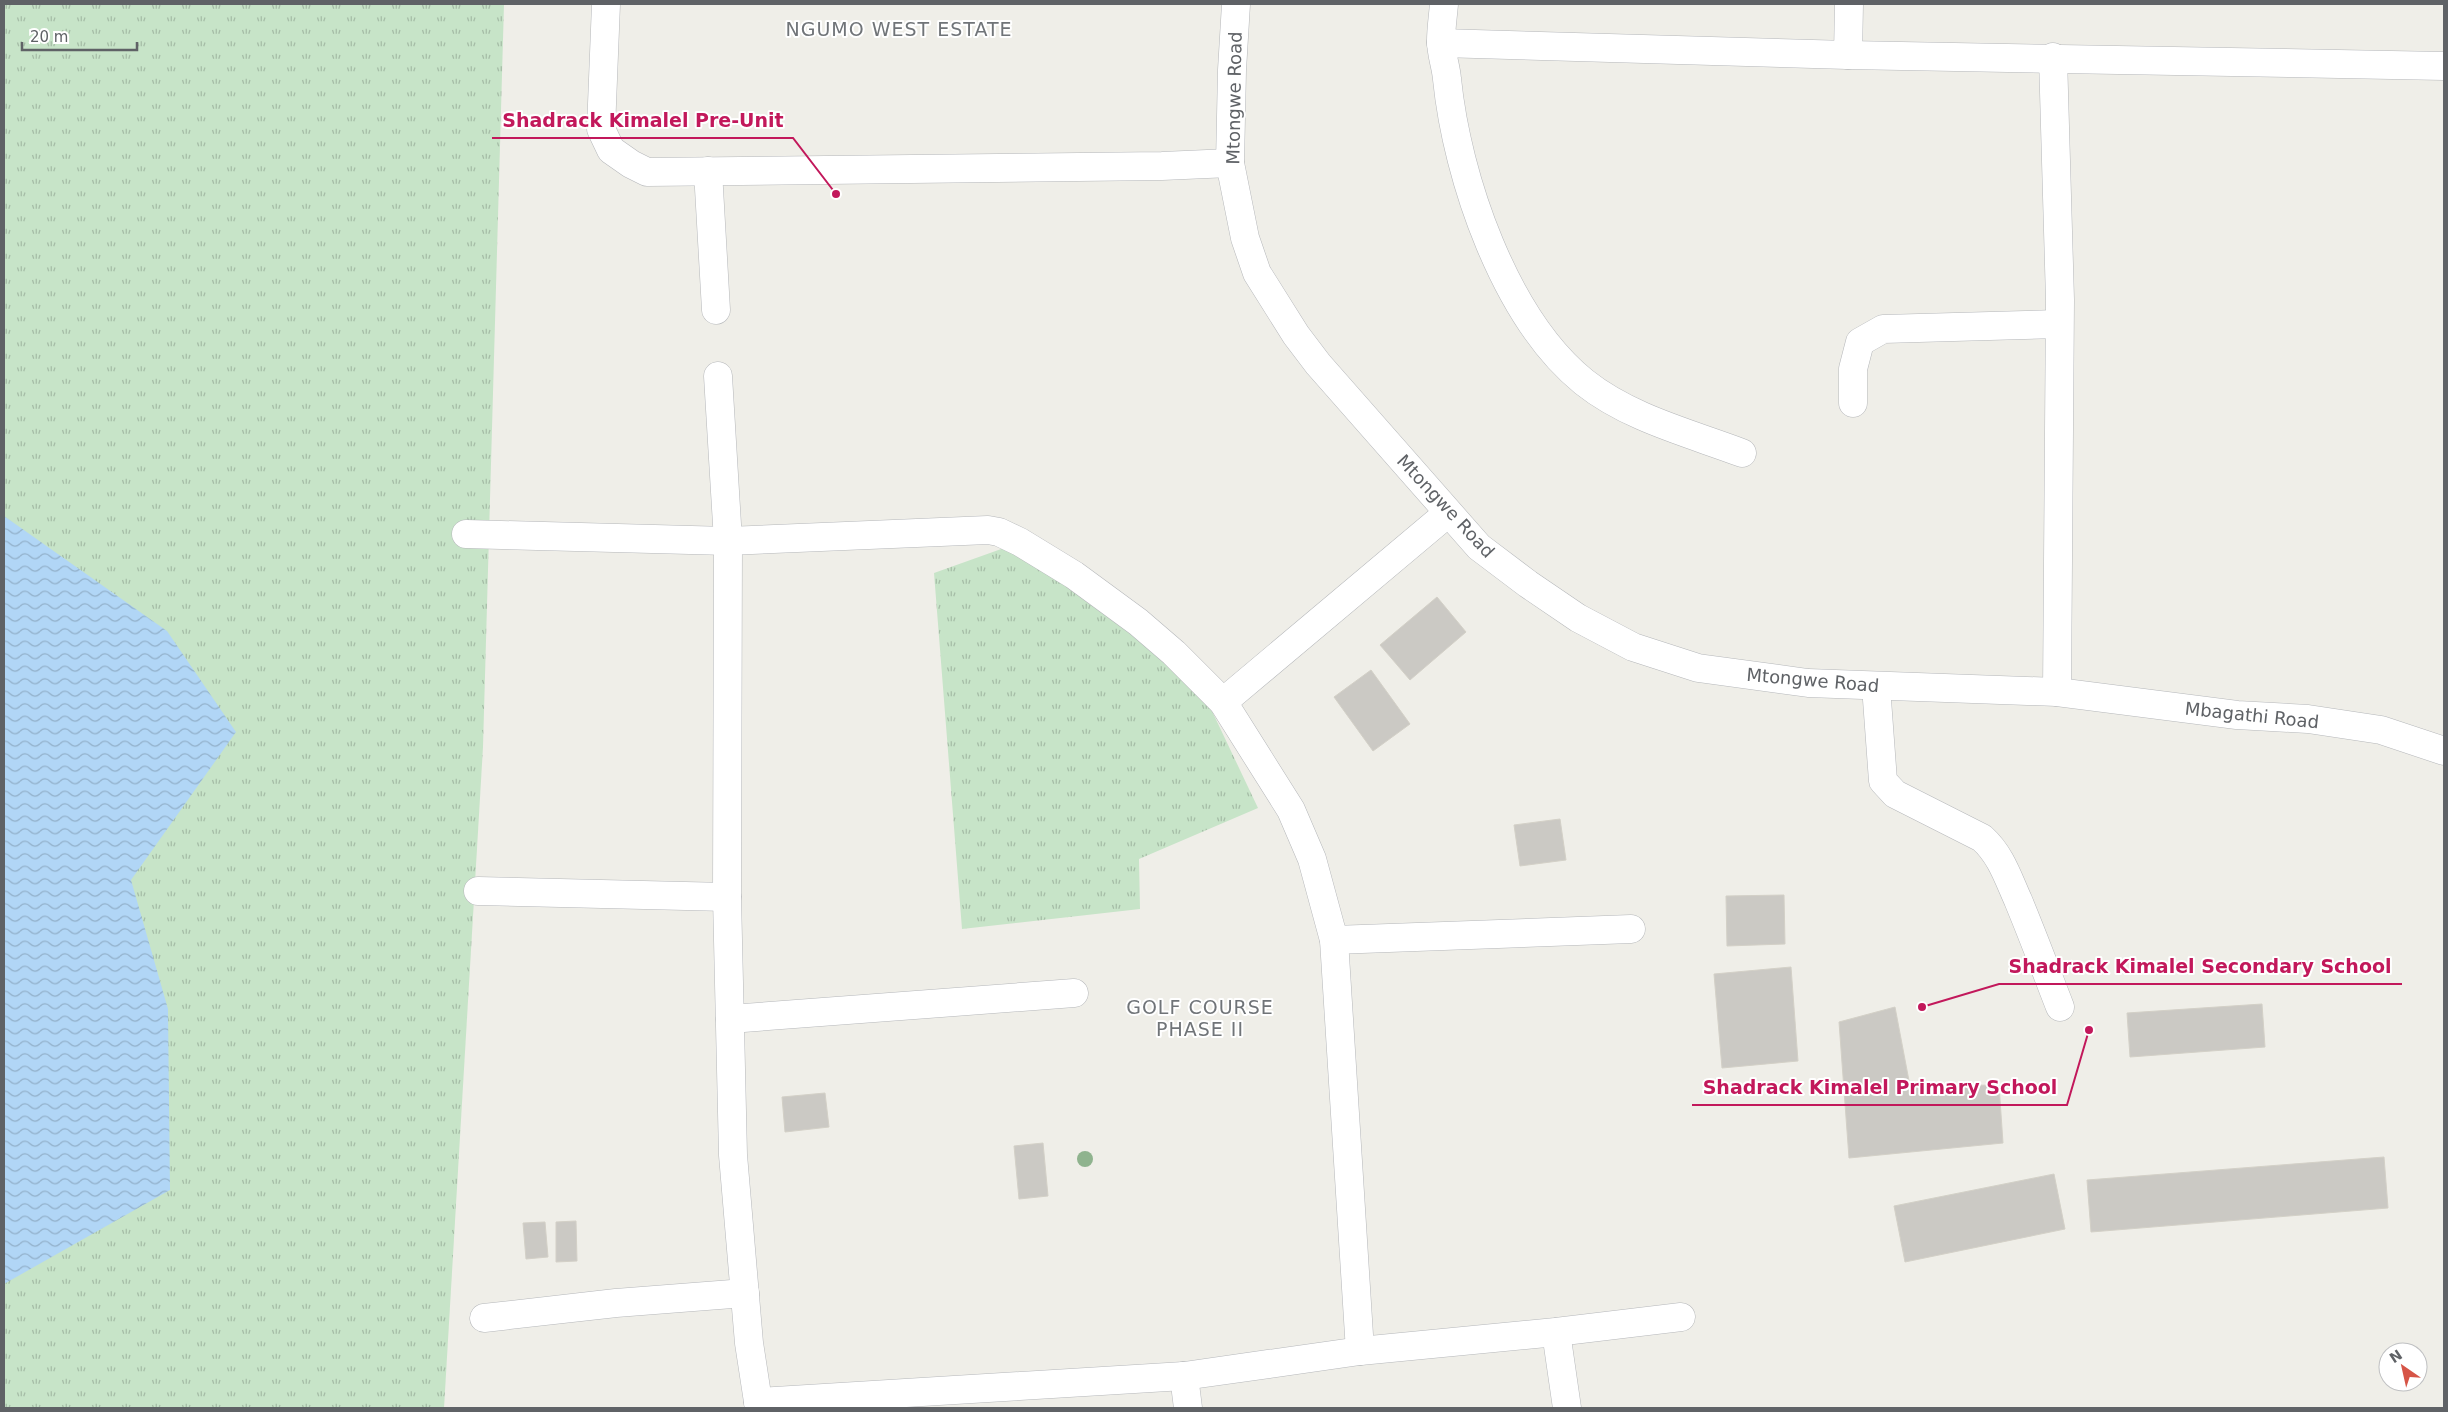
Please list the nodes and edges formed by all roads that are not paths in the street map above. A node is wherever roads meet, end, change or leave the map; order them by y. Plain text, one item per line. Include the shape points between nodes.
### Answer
1 (606, 4) edge
2 (1236, 4) edge
3 (1444, 4) edge
4 (1849, 4) edge
5 (1441, 43) junction
6 (1848, 55) junction
7 (2053, 57) junction
8 (2444, 66) edge
9 (1230, 163) junction
10 (708, 171) junction
11 (716, 310) dead end
12 (2059, 324) junction
13 (718, 376) dead end
14 (1853, 403) dead end
15 (1742, 453) dead end
16 (1448, 513) junction
17 (466, 534) dead end
18 (728, 541) junction
19 (1876, 686) junction
20 (2057, 692) junction
21 (1223, 702) junction
22 (2444, 750) edge
23 (478, 891) dead end
24 (727, 897) junction
25 (1631, 929) dead end
26 (1334, 940) junction
27 (1074, 993) dead end
28 (2060, 1007) dead end
29 (730, 1019) junction
30 (745, 1293) junction
31 (1681, 1317) dead end
32 (484, 1318) dead end
33 (1556, 1332) junction
34 (1360, 1351) junction
35 (1184, 1376) junction
36 (759, 1405) edge
37 (1188, 1408) edge
38 (1567, 1408) edge

1 - 10 street via 601,129 611,150 647,172
2 - 9 street, Mtongwe Road
3 - 5 street
4 - 6 street
5 - 6 street
5 - 15 street via 1448,102 1464,170 1486,232 1524,313 1546,342 1584,381 1623,408
6 - 7 street
7 - 8 street
7 - 12 street
9 - 10 street
9 - 16 street, Mtongwe Road via 1246,238 1267,289 1318,364
10 - 11 street
12 - 14 street via 1883,330 1860,342 1853,369
12 - 20 street
13 - 18 street
16 - 19 street, Mtongwe Road via 1479,547 1528,584 1578,618 1633,647 1698,668 1808,683
16 - 21 street
17 - 18 street
18 - 21 street via 999,532 1074,576 1138,622 1193,670
18 - 24 street
19 - 20 street, Mtongwe Road
19 - 28 street via 1883,781 1896,794 1982,838 1991,847 2000,859
20 - 22 street, Mbagathi Road via 2237,715 2308,719 2381,730
21 - 26 street via 1291,810 1312,859
23 - 24 street
24 - 29 street
25 - 26 street
26 - 34 street
27 - 29 street
29 - 30 street via 733,1155
30 - 32 street
30 - 36 street via 753,1378
31 - 33 street
33 - 34 street
33 - 38 street
34 - 35 street
35 - 36 street
35 - 37 street

